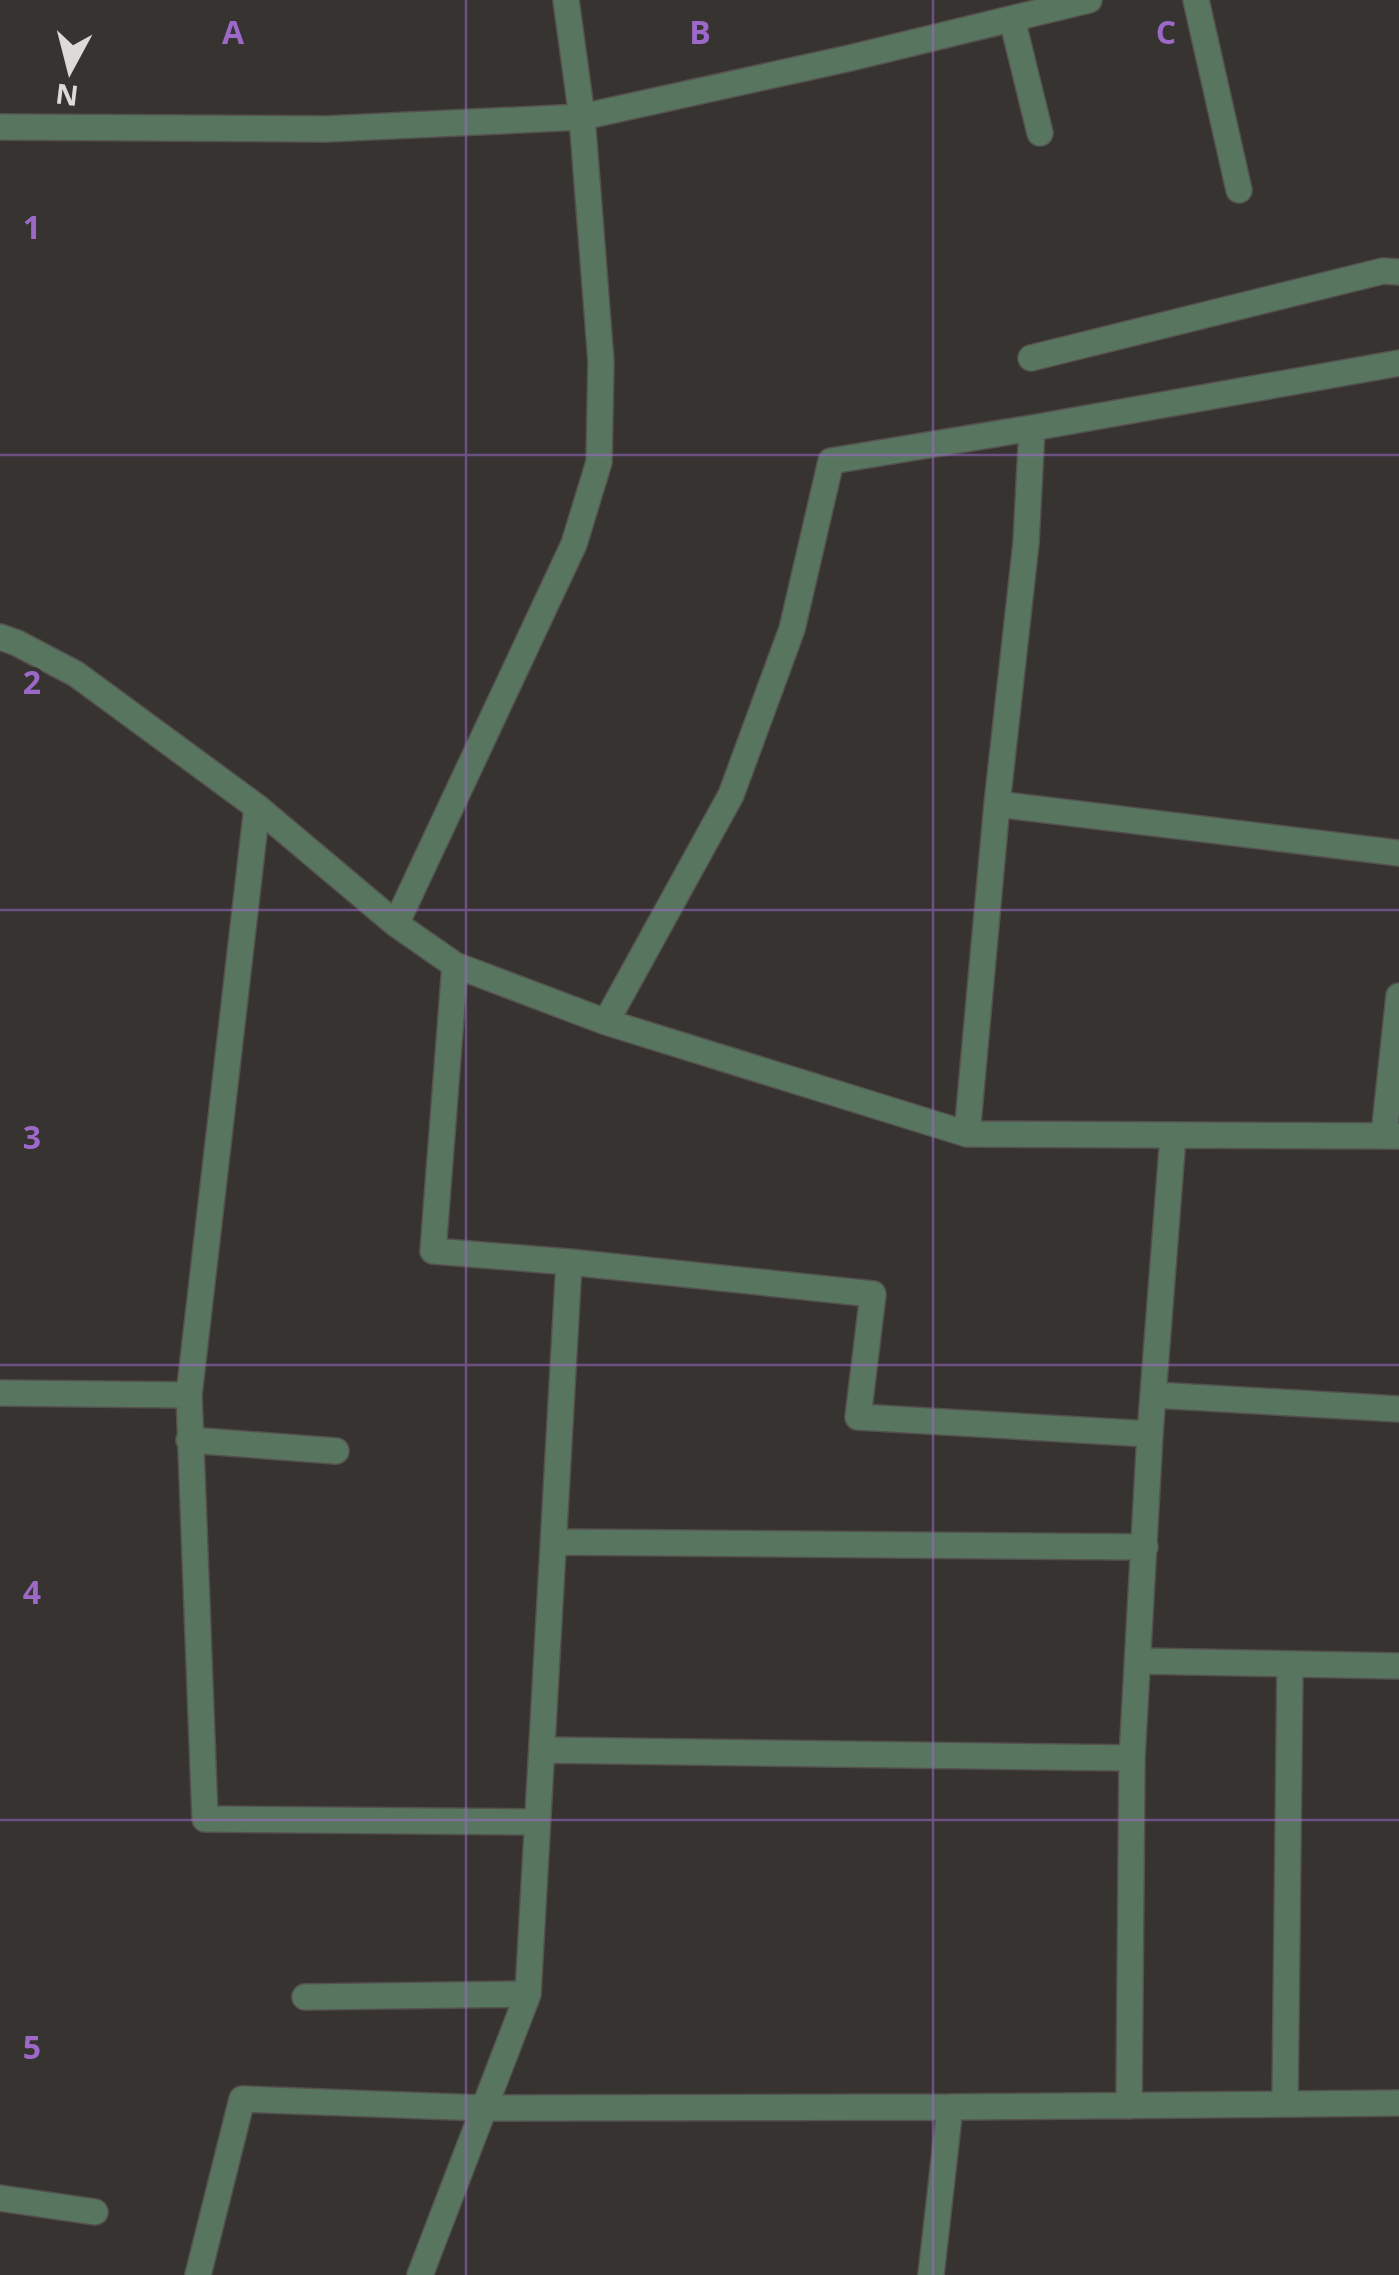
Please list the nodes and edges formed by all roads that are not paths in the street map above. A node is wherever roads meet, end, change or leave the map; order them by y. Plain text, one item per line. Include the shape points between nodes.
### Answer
1 (566, 0) edge
2 (1089, 0) edge
3 (1196, 0) edge
4 (1012, 20) junction
5 (582, 117) junction
6 (0, 127) edge
7 (1040, 133) dead end
8 (1239, 190) dead end
9 (1399, 272) edge
10 (1031, 358) dead end
11 (1399, 363) edge
12 (1032, 428) junction
13 (0, 637) edge
14 (998, 804) junction
15 (256, 807) junction
16 (1399, 852) edge
17 (396, 924) junction
18 (455, 966) junction
19 (1399, 996) edge
20 (606, 1022) junction
21 (966, 1134) junction
22 (1392, 1135) edge
23 (1174, 1136) junction
24 (569, 1262) junction
25 (0, 1393) edge
26 (189, 1395) junction
27 (1154, 1395) junction
28 (1399, 1409) edge
29 (1150, 1434) junction
30 (189, 1440) junction
31 (336, 1451) dead end
32 (555, 1542) junction
33 (1144, 1546) junction
34 (1139, 1661) junction
35 (1290, 1664) junction
36 (1399, 1666) edge
37 (542, 1750) junction
38 (1132, 1758) junction
39 (536, 1822) junction
40 (528, 1994) junction
41 (305, 1997) dead end
42 (1284, 2103) junction
43 (1399, 2103) edge
44 (1128, 2106) junction
45 (484, 2108) junction
46 (950, 2108) junction
47 (0, 2198) edge
48 (96, 2212) dead end
49 (198, 2275) edge
50 (420, 2275) edge
51 (931, 2275) edge

1 - 5 street
2 - 4 street
3 - 8 street
4 - 5 street
4 - 7 street
5 - 6 street via 326,129
5 - 17 street via 601,362 600,462 574,544
9 - 10 street
11 - 12 street
12 - 14 street
12 - 20 street via 831,461 792,629 731,795
13 - 15 street via 76,674
14 - 16 street
14 - 21 street
15 - 17 street
15 - 26 street
17 - 18 street
18 - 20 street
18 - 24 street via 433,1251
19 - 22 street
20 - 21 street
21 - 23 street
22 - 23 street
23 - 27 street
24 - 29 street via 873,1294 858,1417
24 - 32 street
25 - 26 street
26 - 30 street
27 - 28 street
27 - 29 street
29 - 33 street
30 - 31 street
30 - 39 street via 205,1819
32 - 33 street
32 - 37 street
33 - 34 street
34 - 35 street
34 - 38 street
35 - 36 street
35 - 42 street
37 - 38 street
37 - 39 street
38 - 44 street
39 - 40 street
40 - 41 street
40 - 45 street
42 - 43 street
42 - 44 street
44 - 46 street
45 - 46 street
45 - 49 street via 242,2099
45 - 50 street
46 - 51 street
47 - 48 street

